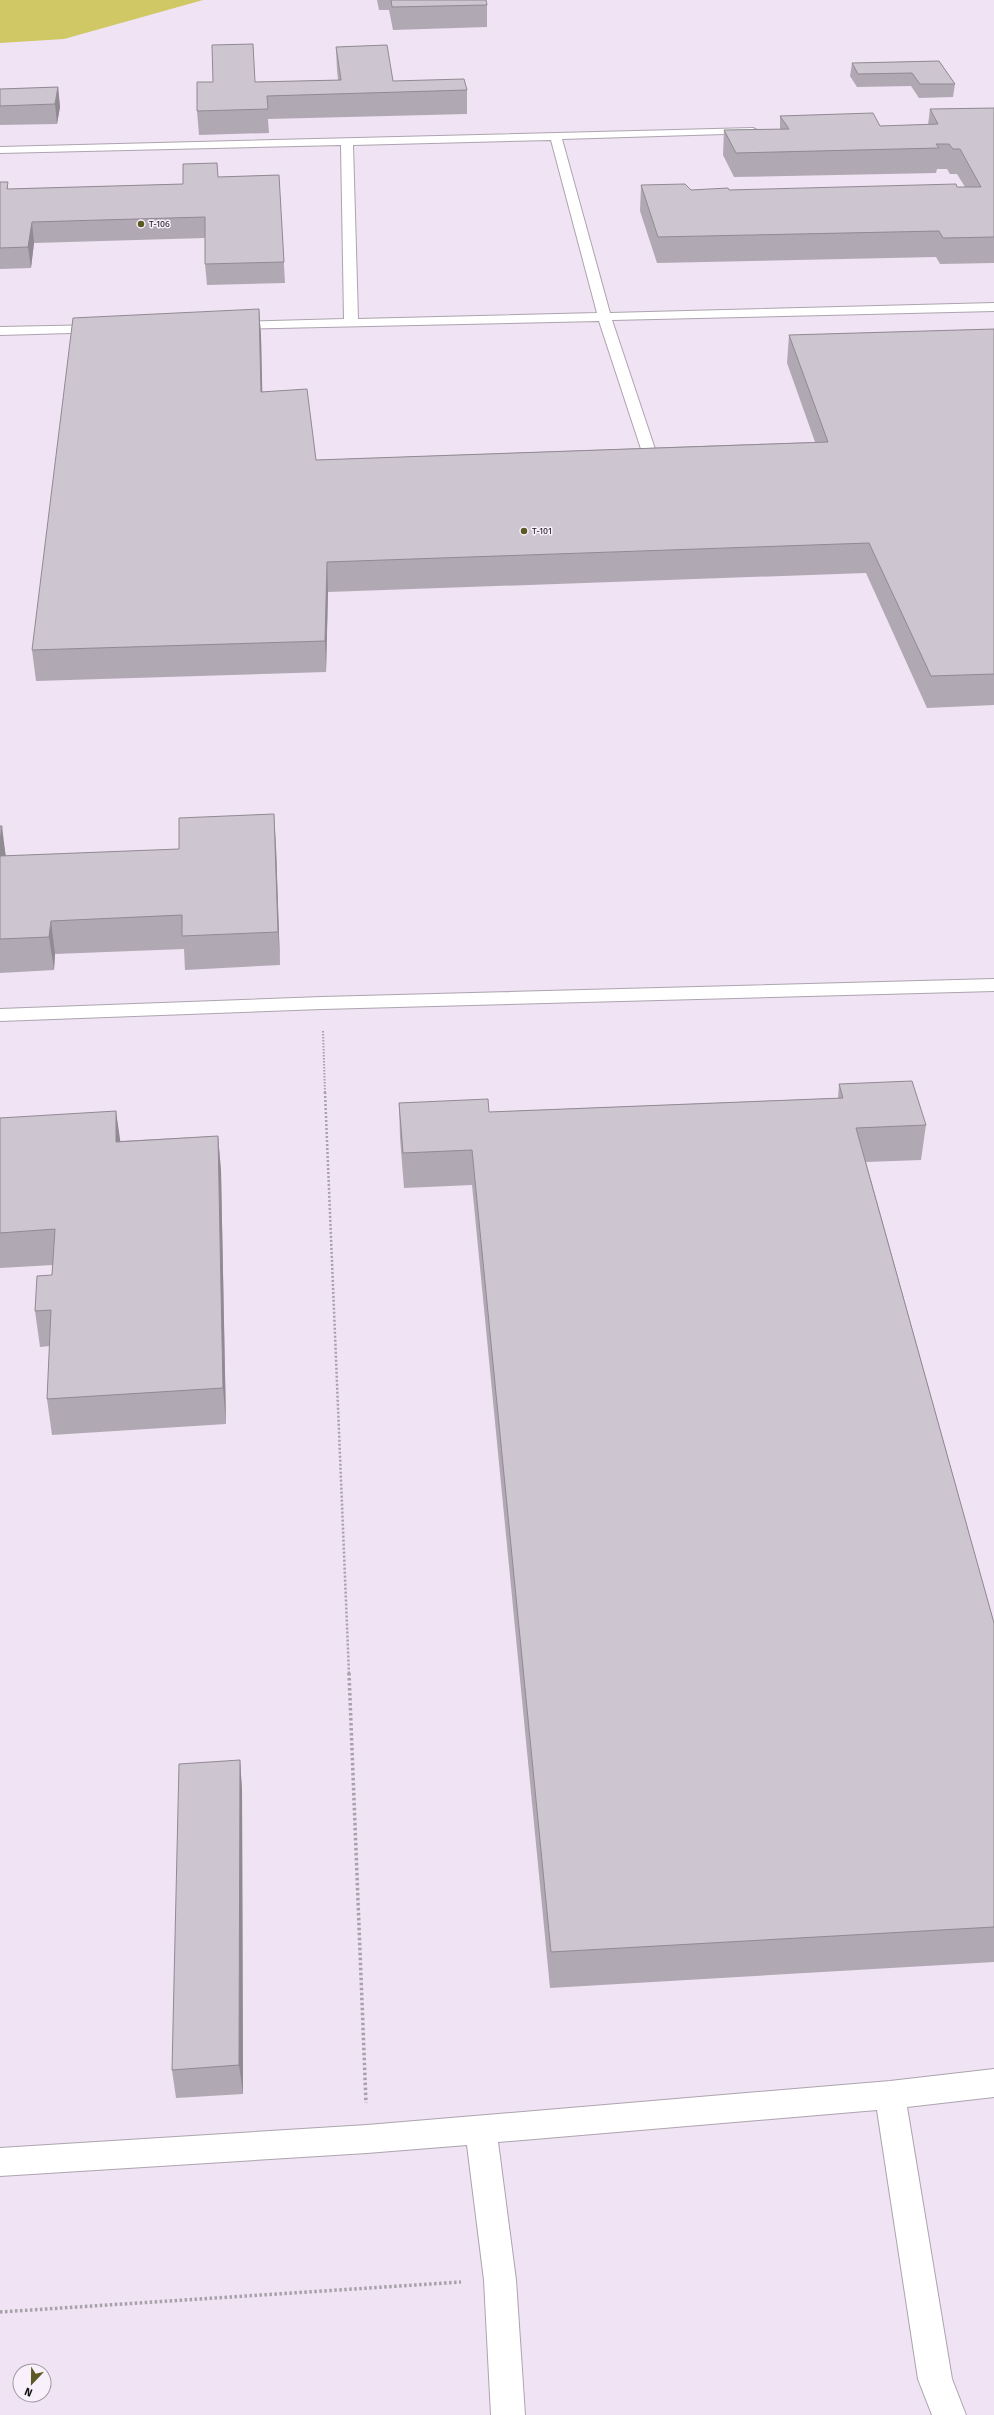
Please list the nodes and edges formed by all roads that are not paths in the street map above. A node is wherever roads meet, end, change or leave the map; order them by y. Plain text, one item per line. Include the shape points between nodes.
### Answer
1 (763, 131) edge
2 (555, 136) junction
3 (347, 140) junction
4 (0, 150) edge
5 (994, 307) edge
6 (604, 316) junction
7 (351, 323) junction
8 (215, 326) edge
9 (112, 328) edge
10 (0, 331) edge
11 (649, 452) edge
12 (994, 985) edge
13 (0, 1015) edge
14 (994, 2083) edge
15 (890, 2095) junction
16 (481, 2130) junction
17 (0, 2162) edge
18 (508, 2415) edge
19 (949, 2415) edge

1 - 2 street
2 - 3 street
2 - 6 street
3 - 4 street
3 - 7 street
5 - 6 street
6 - 7 street
6 - 11 street
7 - 8 street
9 - 10 street
12 - 13 street via 322,1003
14 - 15 street
15 - 16 street
15 - 19 street via 934,2379
16 - 17 street
16 - 18 street via 500,2280

